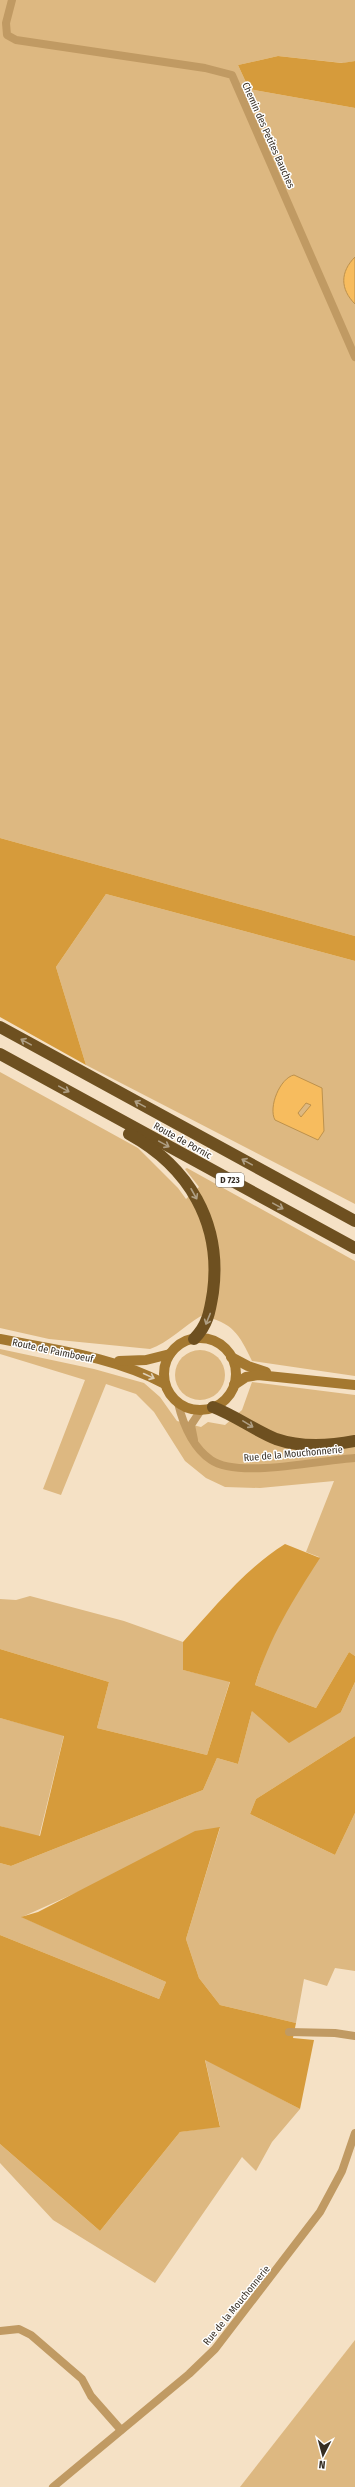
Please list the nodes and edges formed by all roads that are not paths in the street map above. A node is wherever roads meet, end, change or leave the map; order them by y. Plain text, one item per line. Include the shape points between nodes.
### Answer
1 (12, 0) edge
2 (355, 357) edge
3 (0, 1027) edge
4 (0, 1054) edge
5 (105, 1112) junction
6 (355, 1221) edge
7 (355, 1248) edge
8 (0, 1339) edge
9 (194, 1339) junction
10 (170, 1354) junction
11 (231, 1357) junction
12 (106, 1361) junction
13 (281, 1376) junction
14 (165, 1384) junction
15 (234, 1385) junction
16 (355, 1385) edge
17 (178, 1403) junction
18 (213, 1407) junction
19 (201, 1410) junction
20 (194, 1441) junction
21 (355, 1441) edge
22 (355, 1458) edge
23 (289, 2032) dead end
24 (355, 2036) edge
25 (355, 2133) edge
26 (0, 2330) edge
27 (121, 2430) junction
28 (53, 2487) edge

1 - 2 street, Chemin des Petites Bauches via 6,23 7,35 16,40 205,68 232,76
6 -> 3 highway, Route de Pornic / D 723
4 -> 5 highway, Route de Pornic / D 723
5 -> 7 highway, Route de Pornic / D 723
5 -> 9 highway via 120,1129 148,1146 178,1172 191,1189 208,1221 213,1247 214,1281 208,1322
8 - 12 street, Route de Paimboeuf
9 - 10 street via 180,1344
9 - 11 street via 207,1339 217,1343
10 - 12 street, Route de Paimboeuf via 146,1360
10 - 14 street via 164,1368
11 - 13 street via 248,1366
11 - 15 street via 235,1371
12 -> 14 street, Route de Paimboeuf via 134,1369
13 - 15 street via 246,1377
13 - 16 street
14 - 17 street
15 - 18 street via 226,1398
17 - 19 street via 187,1408
17 - 20 street, Rue de la Mouchonnerie via 186,1430
18 - 19 street
18 -> 21 highway via 288,1442 316,1446
19 - 20 street via 192,1425
20 - 22 street, Rue de la Mouchonnerie via 211,1460 235,1468 257,1469
23 - 24 street
25 - 27 street, Rue de la Mouchonnerie via 332,2193 240,2318 189,2374
26 - 27 street via 19,2329 31,2335 82,2379 90,2396
27 - 28 street, Rue de la Mouchonnerie

